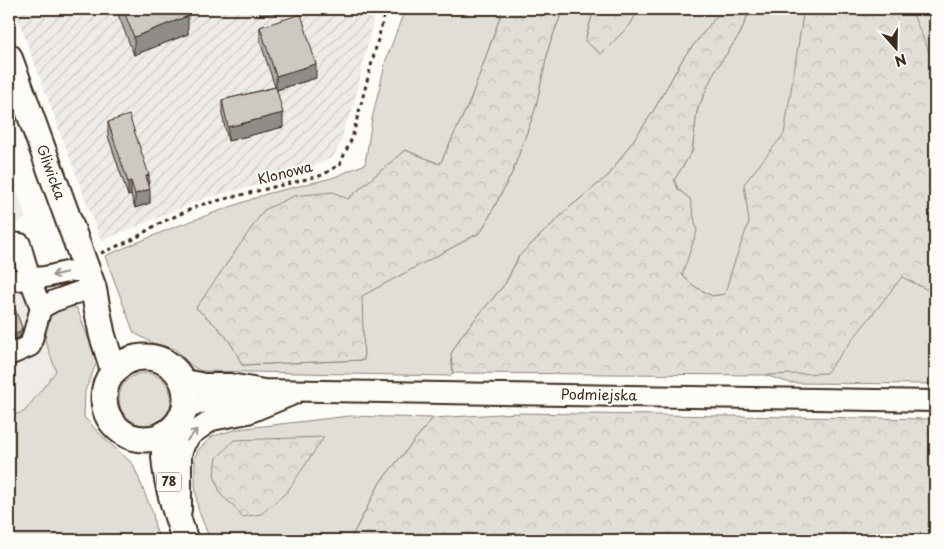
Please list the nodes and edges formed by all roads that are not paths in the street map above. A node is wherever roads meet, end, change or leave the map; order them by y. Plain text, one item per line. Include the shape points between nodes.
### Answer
1 (9, 57) edge
2 (9, 243) edge
3 (88, 272) junction
4 (30, 279) junction
5 (9, 280) edge
6 (40, 308) junction
7 (9, 355) edge
8 (137, 358) junction
9 (114, 372) junction
10 (181, 379) junction
11 (264, 390) junction
12 (303, 390) junction
13 (935, 401) edge
14 (184, 410) junction
15 (165, 434) junction
16 (138, 439) junction
17 (184, 534) edge

1 - 3 main road, Gliwicka
2 - 4 street via 20,244
3 -> 4 street via 71,271
3 - 6 street via 54,301
3 - 8 main road, Gliwicka via 123,340
3 - 9 main road, Gliwicka
4 - 5 street
4 - 6 street
6 - 7 street via 30,346
8 - 9 main road
8 - 10 main road via 162,361
9 - 16 main road via 104,396 108,415 120,431
10 - 11 street, Podmiejska
10 - 14 main road via 186,394
11 - 12 street, Podmiejska
11 - 14 street, Podmiejska via 201,403
12 - 13 street, Podmiejska
17 -> 12 street via 180,463 183,449 192,434 212,420 248,413
14 - 15 main road via 179,421
15 - 16 main road via 152,439
15 - 17 main road, 78 via 166,470
16 - 17 main road, 78 via 157,486

